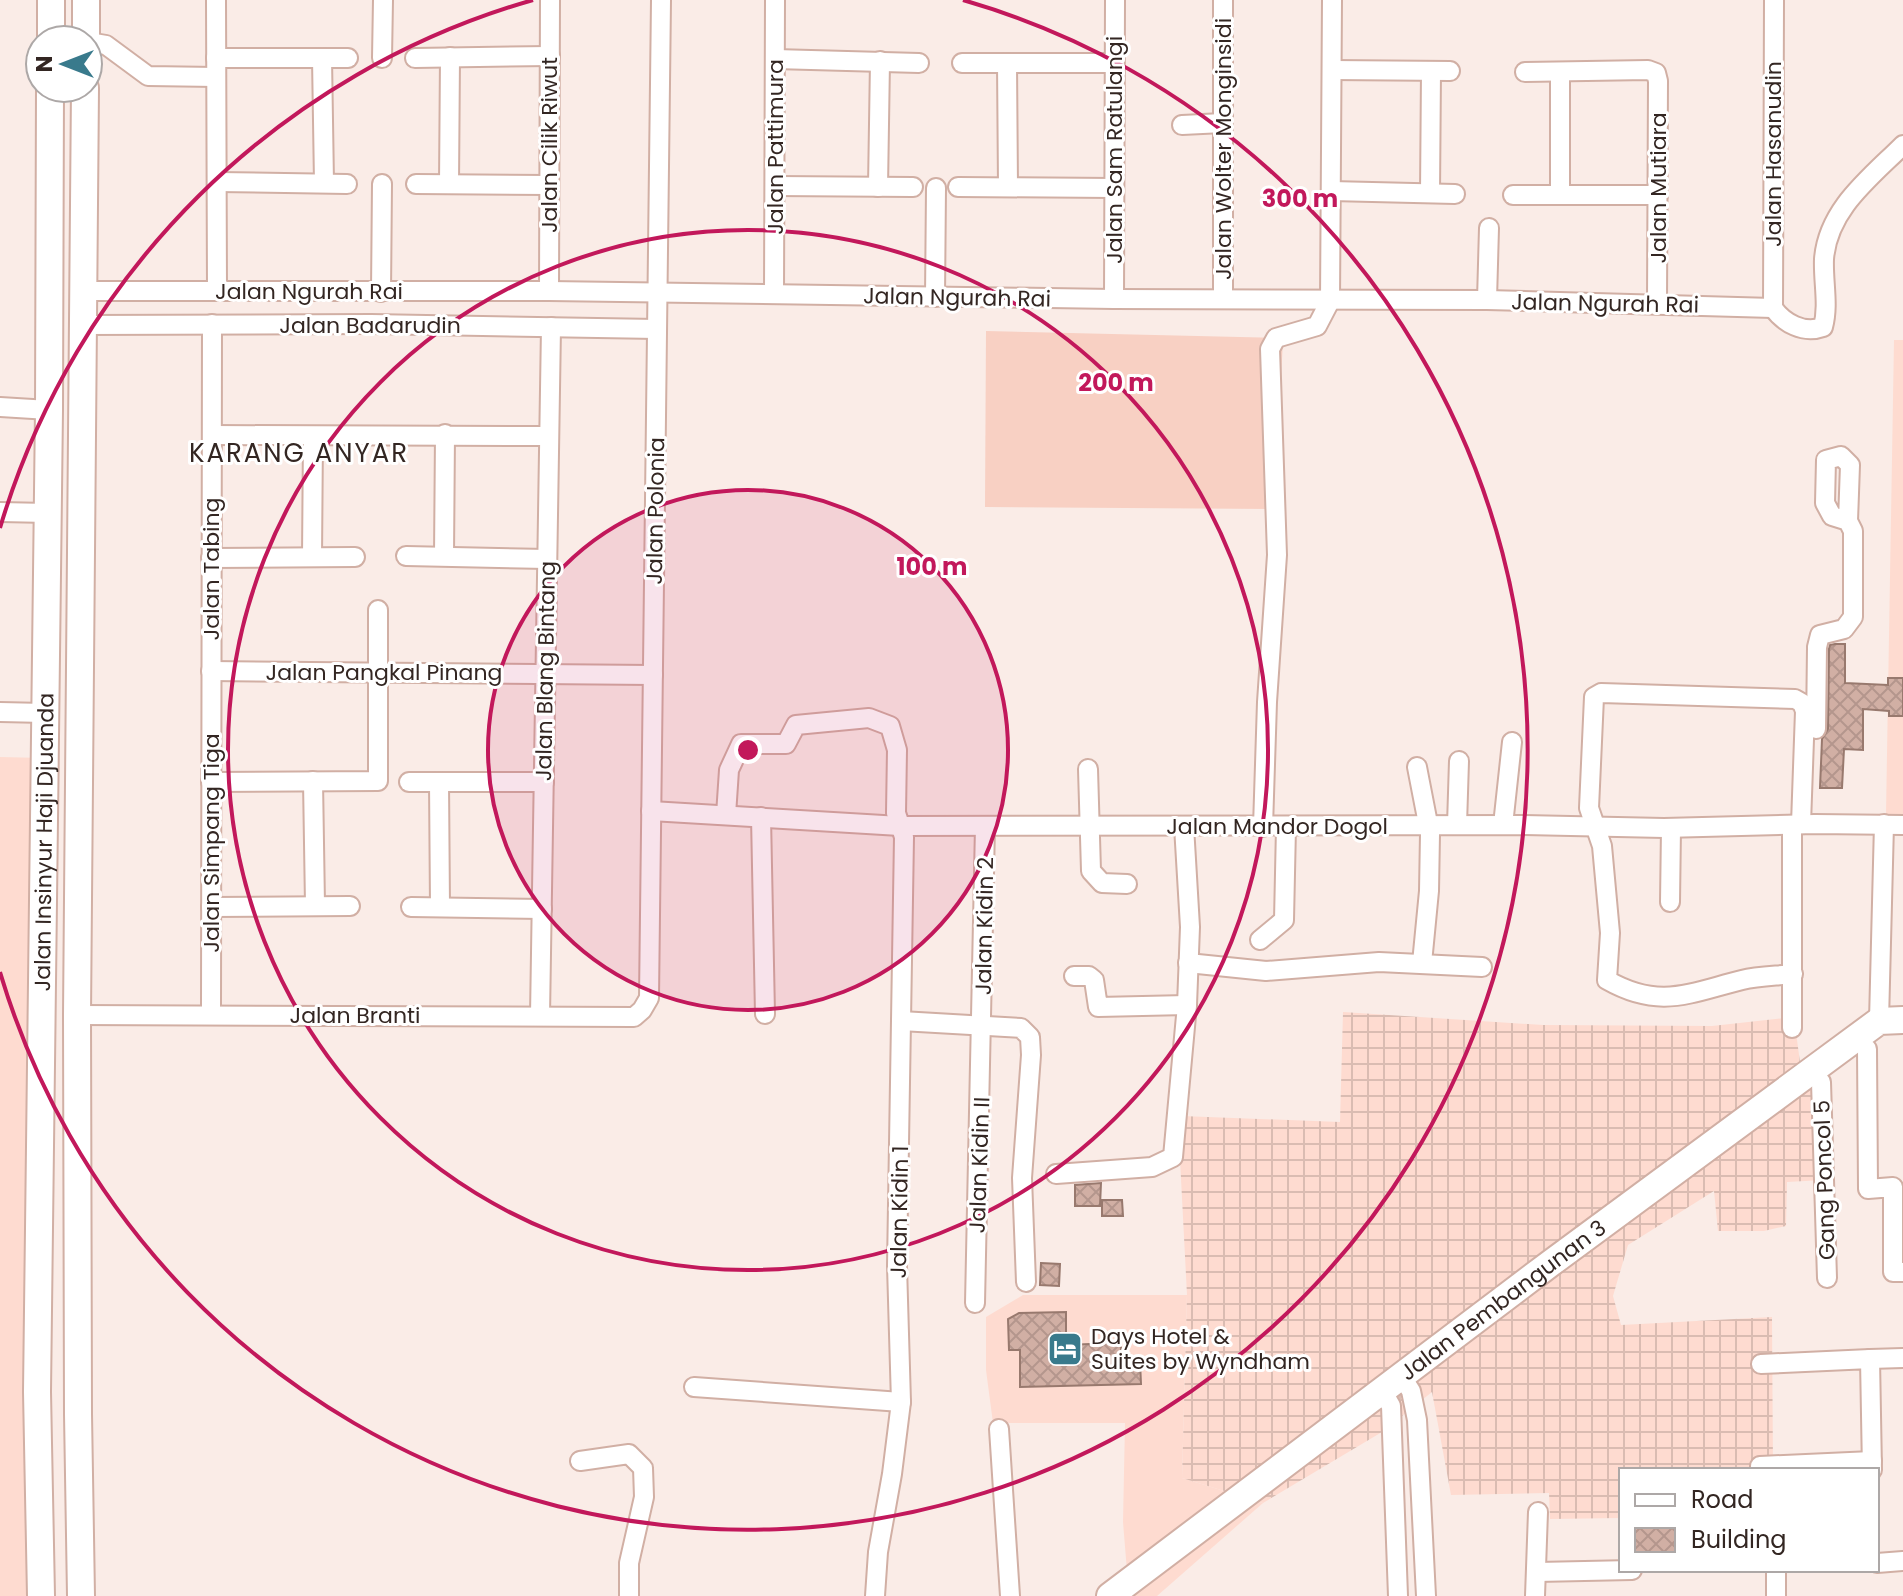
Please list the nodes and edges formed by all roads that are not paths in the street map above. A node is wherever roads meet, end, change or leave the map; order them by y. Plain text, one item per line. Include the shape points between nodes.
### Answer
1 (51, 0) edge
2 (86, 0) edge
3 (216, 0) edge
4 (383, 0) edge
5 (550, 0) edge
6 (661, 0) edge
7 (775, 0) edge
8 (1115, 0) edge
9 (1223, 0) edge
10 (1332, 0) edge
11 (1774, 0) edge
12 (51, 24) edge
13 (87, 24) edge
14 (104, 45) edge
15 (550, 56) junction
16 (450, 57) junction
17 (322, 58) junction
18 (348, 58) dead end
19 (382, 58) dead end
20 (415, 58) dead end
21 (775, 59) junction
22 (880, 61) junction
23 (919, 63) dead end
24 (962, 63) dead end
25 (1007, 63) junction
26 (1114, 63) junction
27 (216, 67) junction
28 (1332, 70) junction
29 (1525, 72) dead end
30 (1560, 72) junction
31 (50, 104) edge
32 (85, 104) edge
33 (1223, 123) junction
34 (1182, 125) dead end
35 (1903, 145) edge
36 (217, 182) junction
37 (324, 183) junction
38 (347, 184) dead end
39 (382, 184) dead end
40 (416, 184) dead end
41 (449, 184) junction
42 (549, 185) junction
43 (775, 186) junction
44 (878, 187) junction
45 (913, 187) dead end
46 (958, 187) dead end
47 (1008, 187) junction
48 (936, 188) dead end
49 (1114, 188) junction
50 (1331, 191) junction
51 (1430, 193) junction
52 (1455, 194) dead end
53 (1513, 195) dead end
54 (1560, 195) junction
55 (1658, 195) junction
56 (1489, 228) dead end
57 (83, 291) junction
58 (217, 291) junction
59 (549, 291) junction
60 (381, 292) junction
61 (657, 293) junction
62 (1330, 293) junction
63 (774, 294) junction
64 (935, 297) junction
65 (1114, 299) junction
66 (1223, 299) junction
67 (1487, 300) junction
68 (1657, 304) junction
69 (1773, 308) junction
70 (212, 324) junction
71 (82, 325) junction
72 (551, 327) junction
73 (657, 329) junction
74 (0, 407) edge
75 (49, 410) junction
76 (445, 434) junction
77 (212, 435) junction
78 (313, 436) junction
79 (549, 436) junction
80 (0, 512) edge
81 (48, 513) junction
82 (1848, 521) dead end
83 (406, 556) dead end
84 (444, 556) junction
85 (312, 557) junction
86 (355, 557) dead end
87 (211, 558) junction
88 (547, 559) junction
89 (378, 610) dead end
90 (211, 671) junction
91 (378, 672) junction
92 (545, 673) junction
93 (653, 675) junction
94 (0, 712) edge
95 (45, 713) junction
96 (45, 741) junction
97 (79, 741) junction
98 (1512, 742) dead end
99 (1459, 761) dead end
100 (1417, 767) dead end
101 (1088, 769) dead end
102 (44, 781) junction
103 (313, 781) junction
104 (78, 782) junction
105 (211, 782) junction
106 (409, 782) dead end
107 (439, 782) junction
108 (544, 782) junction
109 (651, 811) junction
110 (726, 815) junction
111 (761, 817) junction
112 (1803, 824) junction
113 (1894, 824) edge
114 (1457, 825) junction
115 (1503, 825) junction
116 (900, 826) junction
117 (985, 826) junction
118 (1184, 826) junction
119 (1427, 826) junction
120 (1594, 826) junction
121 (1089, 827) junction
122 (1263, 827) junction
123 (1286, 827) junction
124 (1671, 828) junction
125 (1127, 884) dead end
126 (1670, 902) dead end
127 (315, 905) junction
128 (350, 906) dead end
129 (211, 907) junction
130 (411, 907) dead end
131 (440, 907) junction
132 (542, 909) junction
133 (1260, 940) dead end
134 (1188, 963) junction
135 (1422, 963) junction
136 (1482, 967) dead end
137 (1793, 974) junction
138 (1074, 976) dead end
139 (1187, 1005) junction
140 (211, 1014) junction
141 (765, 1014) dead end
142 (77, 1015) junction
143 (540, 1016) junction
144 (634, 1017) joint
145 (901, 1021) junction
146 (1891, 1021) edge
147 (983, 1026) junction
148 (1792, 1028) dead end
149 (1903, 1034) edge
150 (1867, 1049) junction
151 (1821, 1082) junction
152 (1771, 1110) junction
153 (1056, 1174) dead end
154 (1898, 1272) edge
155 (1827, 1278) dead end
156 (1026, 1282) dead end
157 (975, 1303) dead end
158 (1903, 1358) edge
159 (1870, 1359) junction
160 (1761, 1364) dead end
161 (694, 1387) dead end
162 (1395, 1397) junction
163 (901, 1402) junction
164 (37, 1412) junction
165 (78, 1414) junction
166 (1417, 1420) junction
167 (999, 1429) dead end
168 (580, 1461) dead end
169 (1872, 1465) edge
170 (1760, 1466) dead end
171 (1538, 1512) dead end
172 (1903, 1561) edge
173 (1879, 1563) edge
174 (1619, 1570) edge
175 (1537, 1572) junction
176 (1776, 1572) edge
177 (41, 1596) edge
178 (81, 1596) edge
179 (629, 1596) edge
180 (875, 1596) edge
181 (1010, 1596) edge
182 (1110, 1596) edge
183 (1132, 1596) edge
184 (1398, 1596) edge
185 (1426, 1596) edge
186 (1535, 1596) edge
187 (1776, 1596) edge

1 - 12 main road
2 - 13 main road
3 - 27 street
4 - 19 street
5 - 15 street, Jalan Cilik Riwut
6 - 61 street, Jalan Polonia
7 - 21 street, Jalan Pattimura
8 - 26 street, Jalan Sam Ratulangi
9 - 33 street, Jalan Wolter Monginsidi
10 - 28 street
11 - 69 street, Jalan Hasanudin
14 - 27 street via 148,76
15 - 16 street
15 - 42 street, Jalan Cilik Riwut
16 - 20 street
16 - 41 street
17 - 18 street
17 - 27 street
17 - 37 street
21 - 22 street
21 - 43 street, Jalan Pattimura
22 - 23 street
22 - 44 street
24 - 25 street
25 - 26 street
25 - 47 street
26 - 49 street, Jalan Sam Ratulangi
27 - 36 street
28 - 50 street
28 - 51 street via 1440,71
29 - 30 street
30 - 54 street
30 - 55 street, Jalan Mutiara via 1656,73
31 - 75 main road, Jalan Insinyur Haji Djuanda
32 - 57 main road, Jalan Insinyur Haji Djuanda
33 - 34 street
33 - 66 street, Jalan Wolter Monginsidi
35 - 69 street via 1849,198 1834,222 1824,261 1823,327 1803,329 1780,318
36 - 37 street
36 - 58 street
37 - 38 street
39 - 60 street
40 - 41 street
41 - 42 street
42 - 59 street, Jalan Cilik Riwut
43 - 44 street
43 - 63 street, Jalan Pattimura
44 - 45 street
46 - 47 street
47 - 49 street
48 - 64 street
49 - 65 street, Jalan Sam Ratulangi
50 - 51 street
50 - 62 street
51 - 52 street
53 - 54 street
54 - 55 street
55 - 68 street, Jalan Mutiara
56 - 67 street
57 - 58 street, Jalan Ngurah Rai
57 - 71 main road, Jalan Insinyur Haji Djuanda
58 - 60 street, Jalan Ngurah Rai
59 - 60 street, Jalan Ngurah Rai
59 - 61 street, Jalan Ngurah Rai
61 - 63 street, Jalan Ngurah Rai
61 - 73 street, Jalan Polonia
62 - 66 street, Jalan Ngurah Rai
62 - 67 street, Jalan Ngurah Rai
62 - 122 street via 1317,326 1276,338 1270,349 1277,555
63 - 64 street, Jalan Ngurah Rai
64 - 65 street, Jalan Ngurah Rai
65 - 66 street, Jalan Ngurah Rai
67 - 68 street, Jalan Ngurah Rai
68 - 69 street, Jalan Ngurah Rai
70 - 71 street, Jalan Badarudin
70 - 72 street, Jalan Badarudin
70 - 77 street, Jalan Tabing
71 - 97 main road, Jalan Insinyur Haji Djuanda
72 - 73 street, Jalan Badarudin
72 - 79 street, Jalan Blang Bintang
73 - 93 street, Jalan Polonia
74 - 75 street
75 - 81 main road, Jalan Insinyur Haji Djuanda
76 - 78 street
76 - 79 street
76 - 84 street
77 - 78 street
77 - 87 street, Jalan Tabing
78 - 85 street
79 - 88 street, Jalan Blang Bintang
80 - 81 street
81 - 95 main road, Jalan Insinyur Haji Djuanda
82 - 112 street via 1853,531 1853,617 1844,629 1820,635 1817,647
83 - 84 street
84 - 88 street
85 - 86 street
85 - 87 street
87 - 90 street, Jalan Tabing
88 - 92 street, Jalan Blang Bintang
89 - 91 street
90 - 91 street, Jalan Pangkal Pinang
90 - 105 street, Jalan Simpang Tiga
91 - 92 street, Jalan Pangkal Pinang
91 - 103 street via 378,781
92 - 93 street, Jalan Pangkal Pinang
92 - 108 street, Jalan Blang Bintang
93 - 109 street, Jalan Polonia
94 - 95 street
95 - 96 main road, Jalan Insinyur Haji Djuanda
96 - 97 main road
96 - 102 main road, Jalan Insinyur Haji Djuanda
97 - 104 main road, Jalan Insinyur Haji Djuanda
98 - 115 street
99 - 114 street
100 - 119 street
101 - 121 street
102 - 104 main road
102 - 164 main road, Jalan Insinyur Haji Djuanda
103 - 105 street
103 - 127 street
104 - 142 main road, Jalan Insinyur Haji Djuanda
105 - 129 street, Jalan Simpang Tiga
106 - 107 street
107 - 108 street
107 - 131 street
108 - 132 street, Jalan Blang Bintang
109 - 110 street, Jalan Mandor Dogol
109 - 144 street, Jalan Polonia via 649,998
110 - 111 street, Jalan Mandor Dogol
110 - 116 street, Jalan Kidin 1 via 729,770 741,744 786,744 796,725 869,718 890,726 897,750
111 - 116 street, Jalan Mandor Dogol
111 - 141 street
112 - 113 street, Jalan Mandor Dogol
112 - 120 street via 1802,703 1688,694 1596,695 1589,808
112 - 124 street, Jalan Mandor Dogol
112 - 137 street
113 - 146 street
114 - 115 street, Jalan Mandor Dogol
114 - 119 street, Jalan Mandor Dogol
115 - 120 street, Jalan Mandor Dogol
116 - 117 street, Jalan Mandor Dogol
116 - 145 street, Jalan Kidin 1
117 - 121 street, Jalan Mandor Dogol
117 - 147 street, Jalan Kidin 2
118 - 121 street, Jalan Mandor Dogol
118 - 122 street, Jalan Mandor Dogol
118 - 134 street
119 - 123 street, Jalan Mandor Dogol
119 - 135 street via 1429,891
120 - 124 street, Jalan Mandor Dogol
120 - 137 street via 1602,846 1610,933 1607,980 1627,992 1675,998 1746,979
121 - 125 street via 1091,871 1102,883
122 - 123 street, Jalan Mandor Dogol
123 - 133 street via 1284,920
124 - 126 street
127 - 128 street
127 - 129 street
129 - 140 street, Jalan Simpang Tiga
130 - 131 street
131 - 132 street
132 - 143 street, Jalan Blang Bintang
134 - 135 street via 1266,971
134 - 139 street
135 - 136 street
137 - 148 street
138 - 139 street via 1094,980 1098,1007
139 - 153 street via 1173,1157 1152,1167
140 - 142 street, Jalan Branti
140 - 143 street, Jalan Branti
142 - 165 main road, Jalan Insinyur Haji Djuanda
143 - 144 street, Jalan Branti
145 - 147 street
145 - 163 street, Jalan Kidin 1
146 - 152 main road, Jalan Pembangunan 3
147 - 156 street via 1021,1028 1030,1037 1022,1178
147 - 157 street, Jalan Kidin II
149 - 150 main road, Jalan Pembangunan 3
150 - 151 main road, Jalan Pembangunan 3
150 - 154 street via 1868,1189 1893,1187
151 - 152 main road, Jalan Pembangunan 3
151 - 155 street, Gang Poncol 5
152 - 162 main road, Jalan Pembangunan 3 via 1512,1302
158 - 159 street
159 - 160 street
159 - 169 street
161 - 163 street
162 - 166 street
162 - 166 street
162 - 182 main road, Jalan Pembangunan 3
162 - 183 main road, Jalan Pembangunan 3
162 - 184 street
163 - 180 street, Jalan Kidin 1
164 - 165 main road via 52,1404
164 - 177 main road, Jalan Insinyur Haji Djuanda
165 - 178 main road, Jalan Insinyur Haji Djuanda
166 - 185 street
167 - 181 street
168 - 179 street via 629,1454 643,1468 644,1497 629,1563
169 - 170 street
171 - 175 street
172 - 173 street
174 - 175 street
175 - 186 street
176 - 187 street

